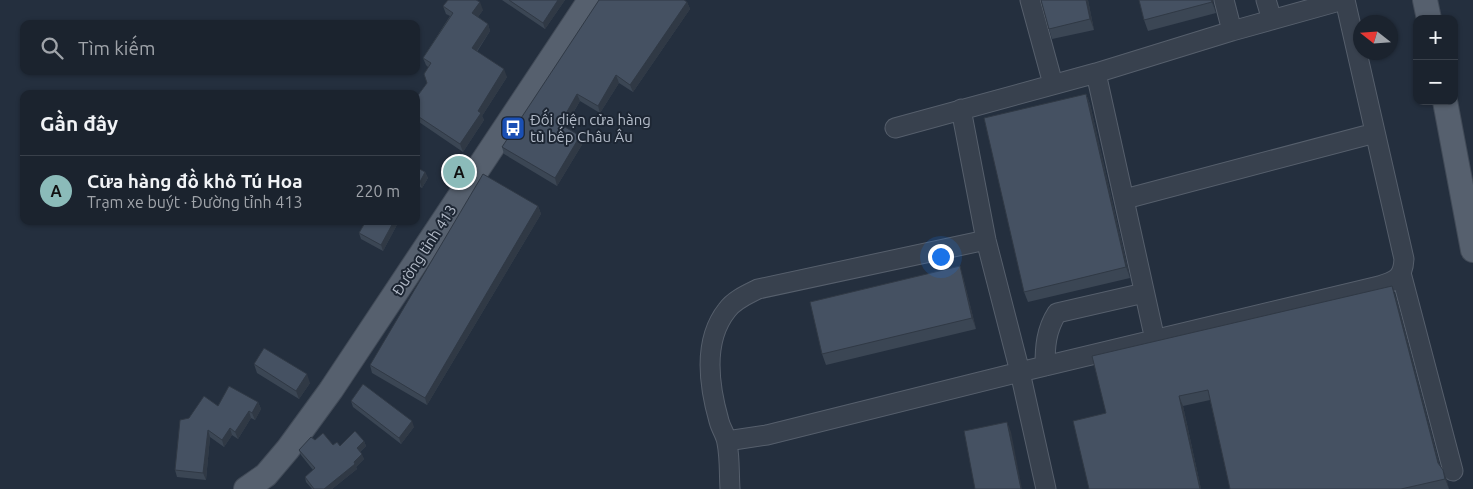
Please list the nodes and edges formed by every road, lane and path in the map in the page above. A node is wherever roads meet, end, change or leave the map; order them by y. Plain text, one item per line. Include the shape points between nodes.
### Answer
1 (590, 0) edge
2 (1030, 0) edge
3 (1224, 0) edge
4 (1266, 0) edge
5 (1344, 0) edge
6 (1426, 0) edge
7 (1428, 15) edge
8 (1272, 20) junction
9 (1232, 30) junction
10 (1096, 73) junction
11 (1053, 84) junction
12 (1446, 105) edge
13 (961, 109) junction
14 (895, 128) dead end
15 (1375, 133) junction
16 (1125, 199) junction
17 (986, 240) junction
18 (1473, 250) edge
19 (1401, 273) junction
20 (1144, 294) junction
21 (1155, 340) junction
22 (1045, 366) junction
23 (1020, 372) junction
24 (727, 441) junction
25 (1453, 471) dead end
26 (246, 489) edge
27 (730, 489) edge
28 (1046, 489) edge

1 - 26 main road, Đường tỉnh 413 via 288,450 266,475
2 - 11 lane
3 - 9 lane
4 - 8 lane
5 - 8 lane
5 - 15 lane
6 - 7 main road
8 - 9 lane
9 - 10 lane
10 - 11 lane
10 - 16 lane
11 - 13 lane
12 - 18 main road
13 - 14 lane
13 - 17 lane
15 - 16 lane
15 - 19 lane via 1404,259
16 - 20 lane
17 - 23 lane
17 - 24 lane via 746,294 728,308 712,342 712,395
19 - 21 lane via 1396,281 1379,286
19 - 25 lane
20 - 21 lane
20 - 22 lane via 1057,313 1047,334
21 - 22 lane
22 - 23 lane
23 - 24 lane via 767,436
23 - 28 lane
24 - 27 lane

